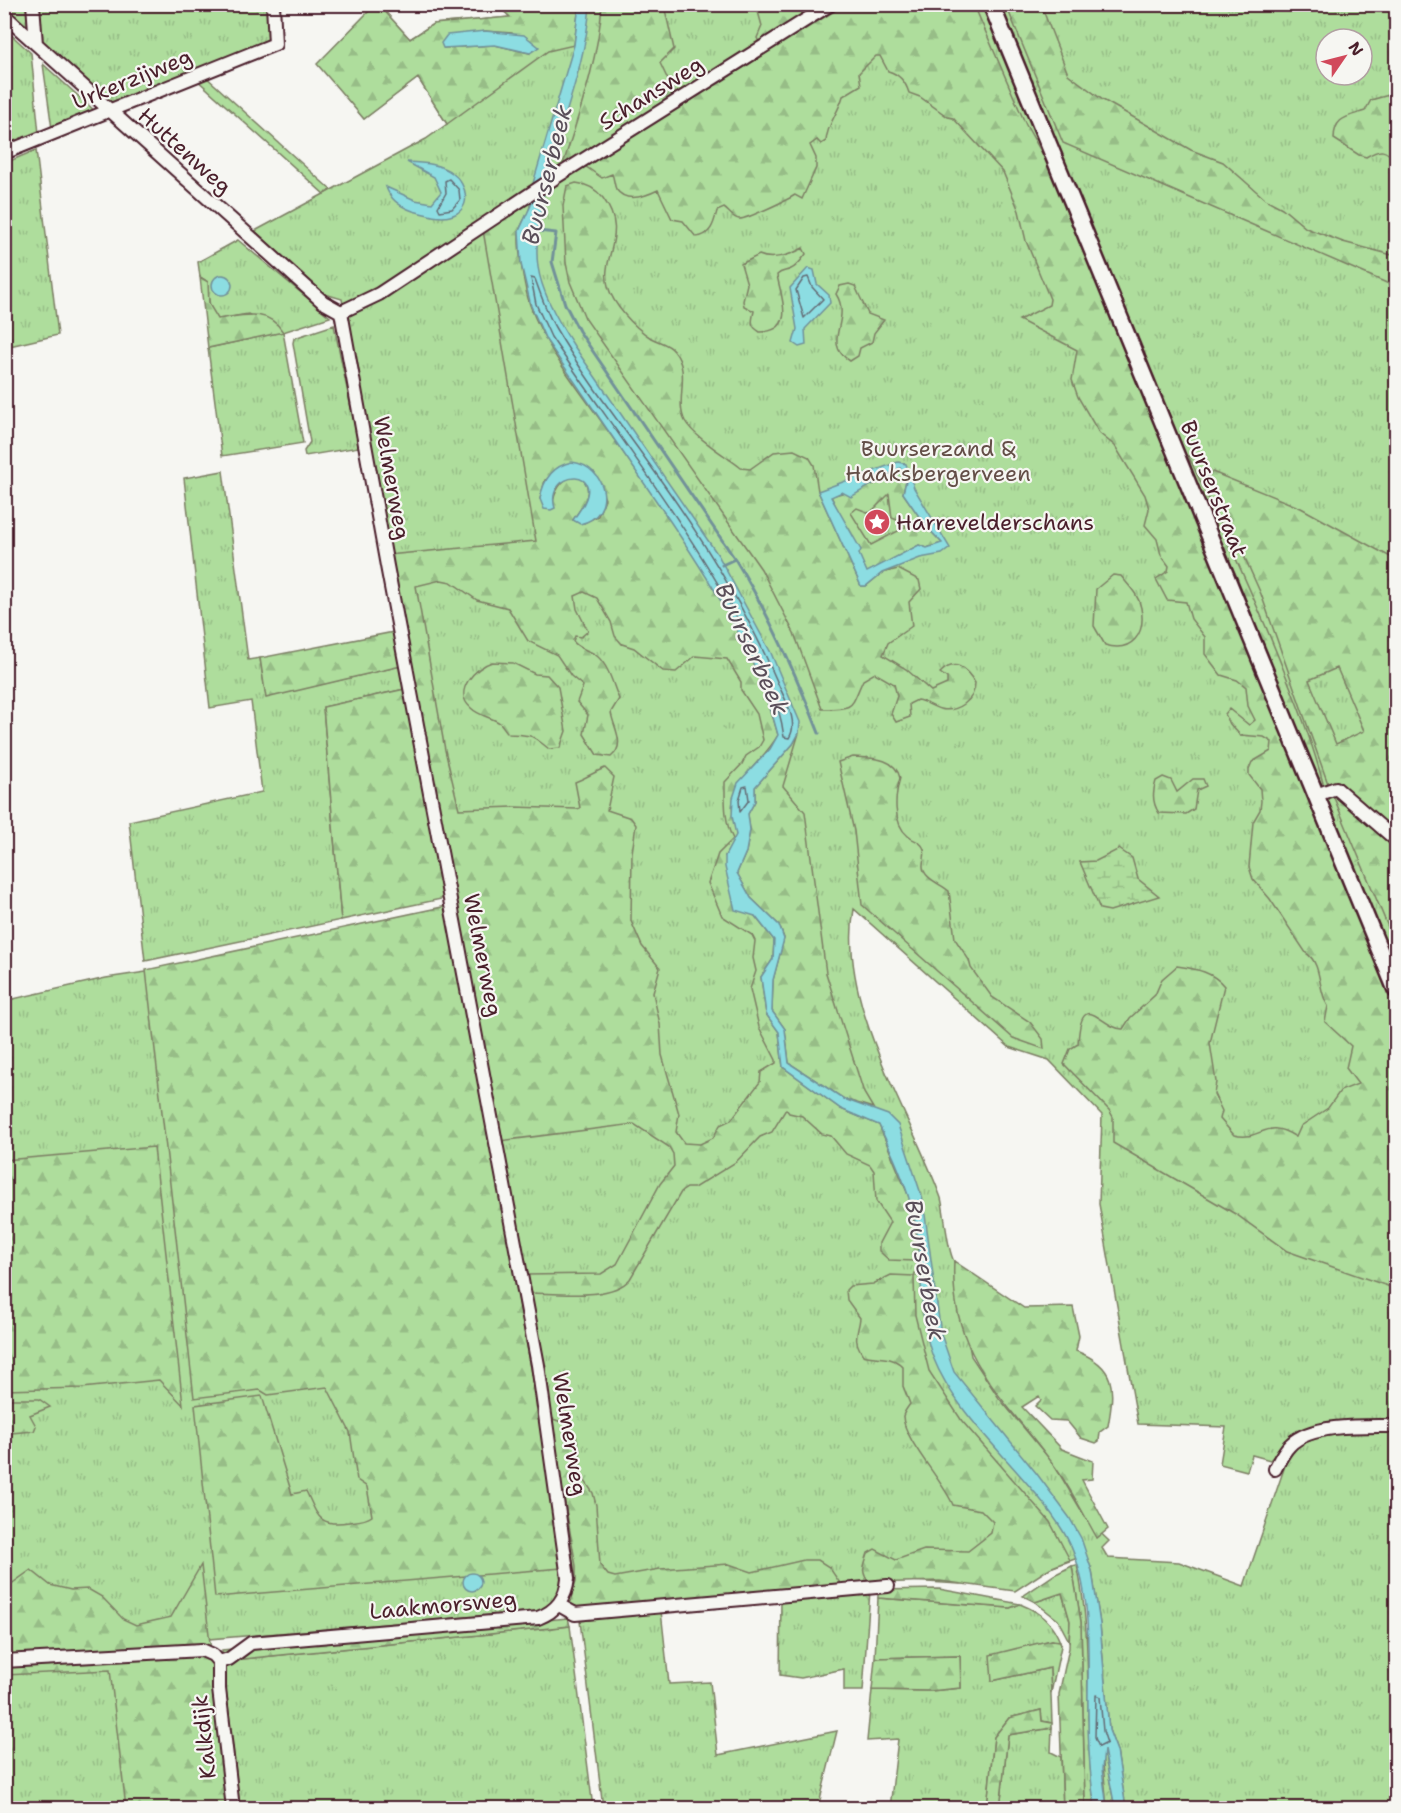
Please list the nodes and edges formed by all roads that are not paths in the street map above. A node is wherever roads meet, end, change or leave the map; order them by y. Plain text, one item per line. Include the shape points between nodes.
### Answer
1 (33, 4) edge
2 (273, 4) edge
3 (831, 4) edge
4 (992, 4) edge
5 (4, 15) edge
6 (36, 44) junction
7 (108, 110) junction
8 (4, 153) edge
9 (341, 312) junction
10 (1316, 795) junction
11 (1396, 840) edge
12 (1396, 990) edge
13 (1396, 1426) edge
14 (1275, 1469) dead end
15 (888, 1586) dead end
16 (559, 1605) junction
17 (4, 1660) edge
18 (219, 1662) junction
19 (233, 1809) edge

1 - 6 street
2 - 7 street, Urkerzijweg via 275,45
3 - 9 street, Schansweg via 379,294
4 - 10 main road, Buurserstraat
5 - 6 street, Huttenweg
6 - 7 street, Huttenweg
7 - 8 street, Urkerzijweg
7 - 9 street, Huttenweg via 323,302
9 - 16 street, Welmerweg via 538,1365 568,1578
10 - 11 street via 1336,788
10 - 12 main road, Buurserstraat
13 - 14 street via 1336,1427 1302,1436 1291,1443
15 - 16 street via 575,1614
16 - 18 street, Laakmorsweg via 538,1618 251,1643
17 - 18 street via 202,1650
18 - 19 street, Kalkdijk

